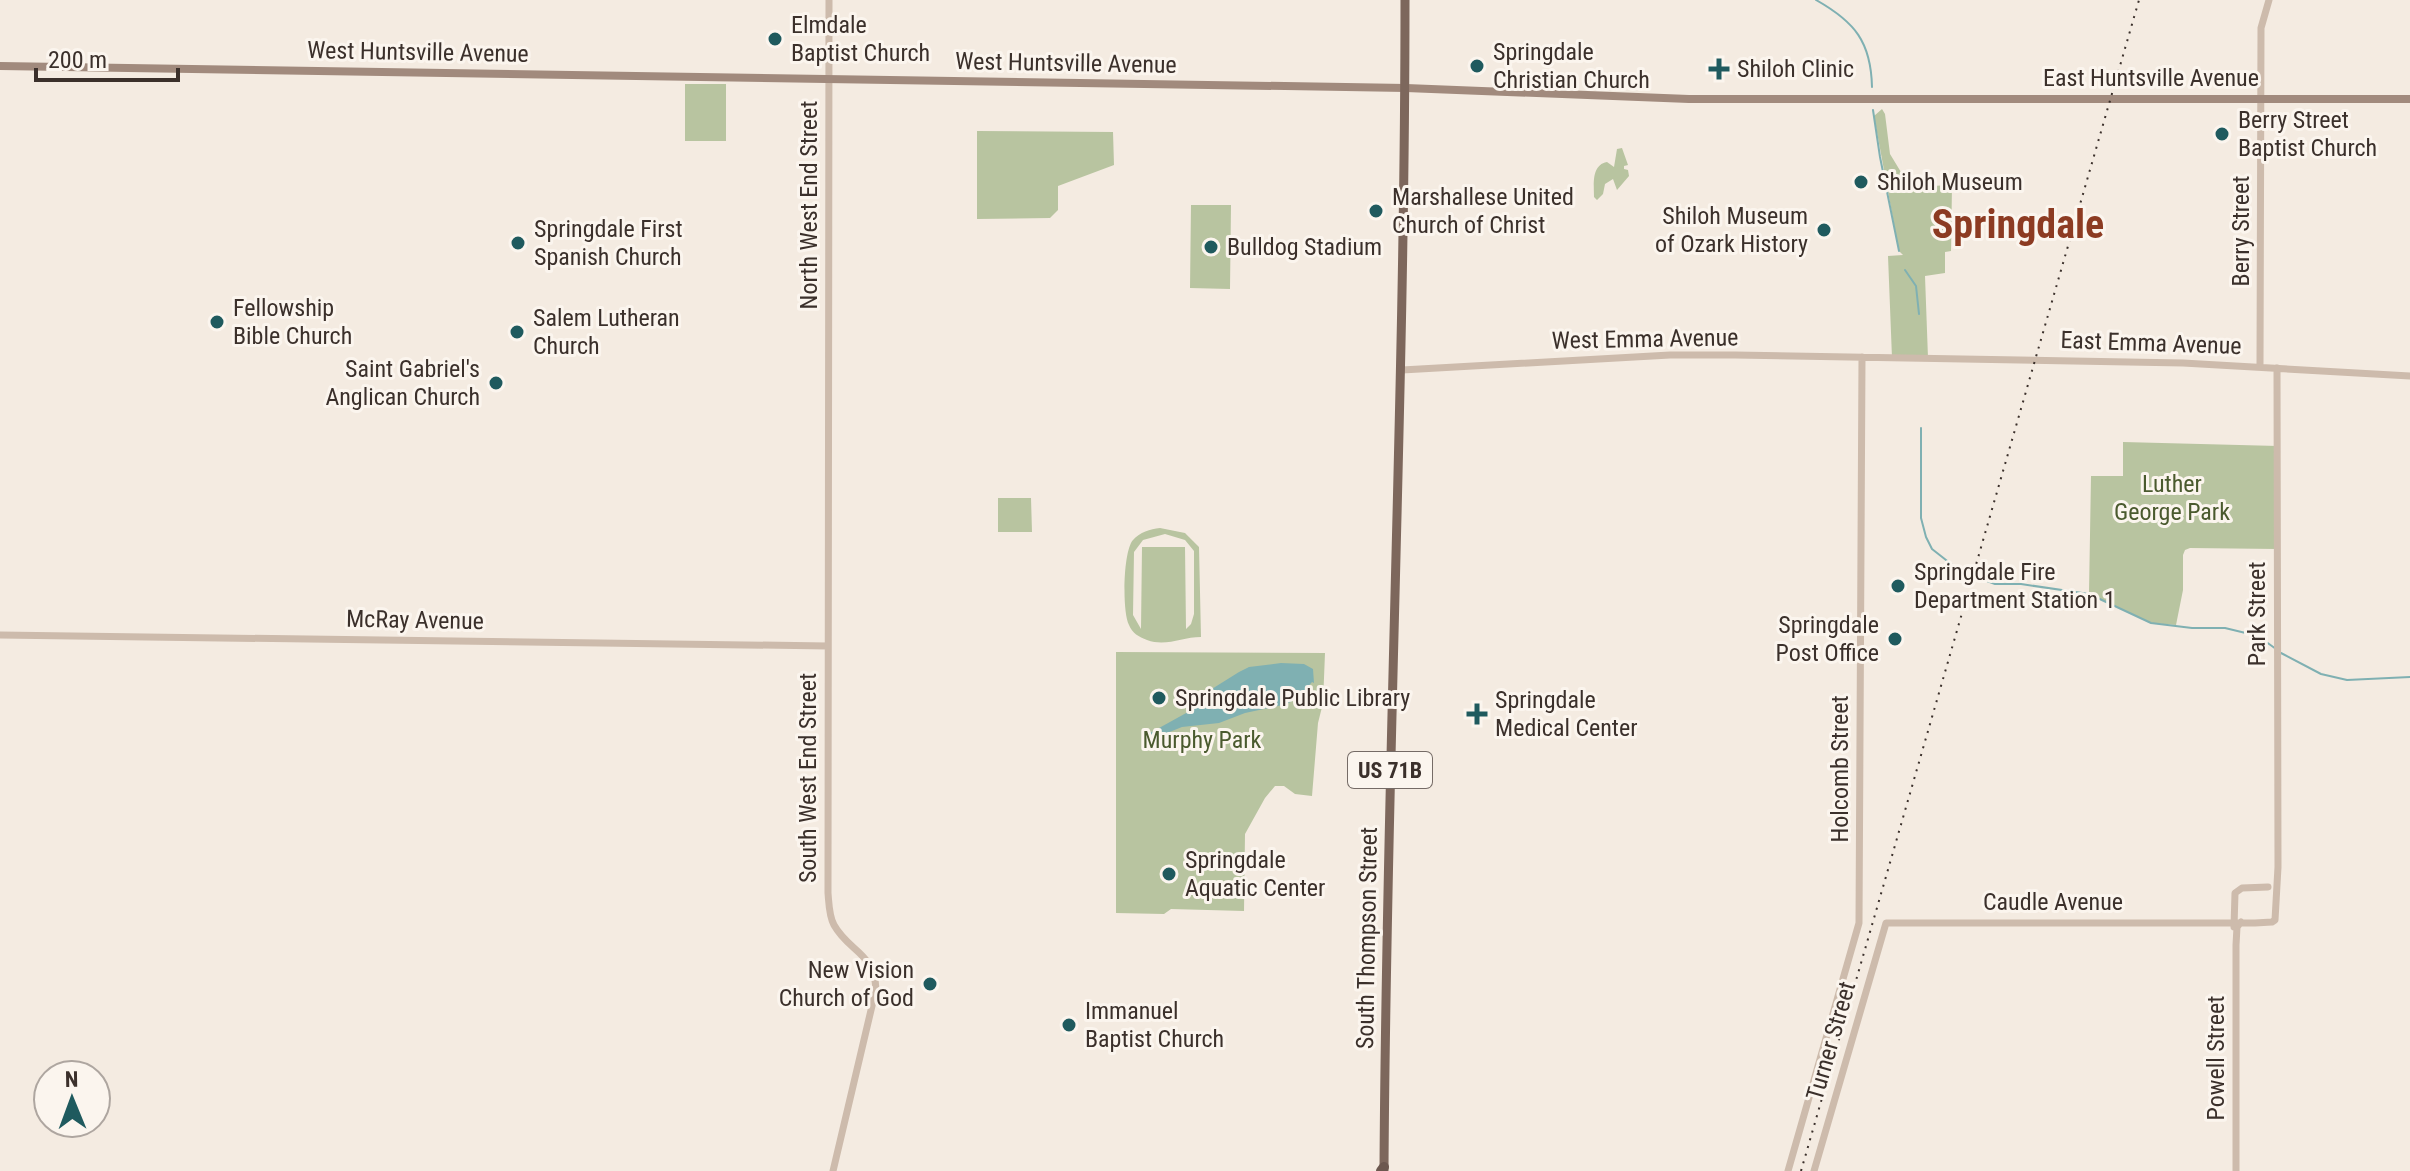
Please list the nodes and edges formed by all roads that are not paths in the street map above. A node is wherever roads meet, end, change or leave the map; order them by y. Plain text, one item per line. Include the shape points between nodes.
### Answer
1 (829, 0) edge
2 (1405, 0) edge
3 (2269, 0) edge
4 (0, 66) edge
5 (830, 78) junction
6 (1406, 88) junction
7 (2260, 98) junction
8 (1891, 99) joint
9 (2410, 99) edge
10 (1862, 357) junction
11 (1890, 358) joint
12 (829, 363) joint
13 (2260, 367) junction
14 (2277, 368) junction
15 (1402, 370) junction
16 (2410, 376) edge
17 (0, 635) edge
18 (828, 646) junction
19 (2276, 861) junction
20 (2268, 887) junction
21 (2277, 894) junction
22 (2237, 919) junction
23 (1886, 923) joint
24 (1383, 1170) edge
25 (833, 1171) edge
26 (1788, 1171) edge
27 (1814, 1171) edge
28 (2236, 1171) edge

1 - 5 street, North West End Street
2 - 6 main road, US 71B
3 - 7 street, Berry Street via 2261,28
4 - 5 main road, West Huntsville Avenue
5 - 6 main road, West Huntsville Avenue
5 - 12 street, North West End Street
6 - 8 main road, West Huntsville Avenue via 1653,99
6 - 15 main road, US 71B
7 - 8 main road, East Huntsville Avenue
7 - 9 main road, East Huntsville Avenue
7 - 13 street, Berry Street
10 - 11 street, West Emma Avenue
10 - 15 street, West Emma Avenue via 1670,355
10 - 26 street, Holcomb Street via 1859,923
11 - 13 street, East Emma Avenue
12 - 18 street, South West End Street
13 - 14 street, East Emma Avenue
14 - 16 street, East Emma Avenue
14 - 19 street, Park Street
15 - 24 main road, South Thompson Street / US 71B
17 - 18 street, McRay Avenue
18 - 25 street, South West End Street via 829,910 837,930 869,963 876,989
19 - 20 street, Park Street
19 - 21 street, Park Street
20 - 21 street
20 - 22 street via 2238,889
21 - 22 street, Park Street via 2275,920
22 - 23 street, Caudle Avenue
22 - 28 street, Powell Street
23 - 27 street, Turner Street

